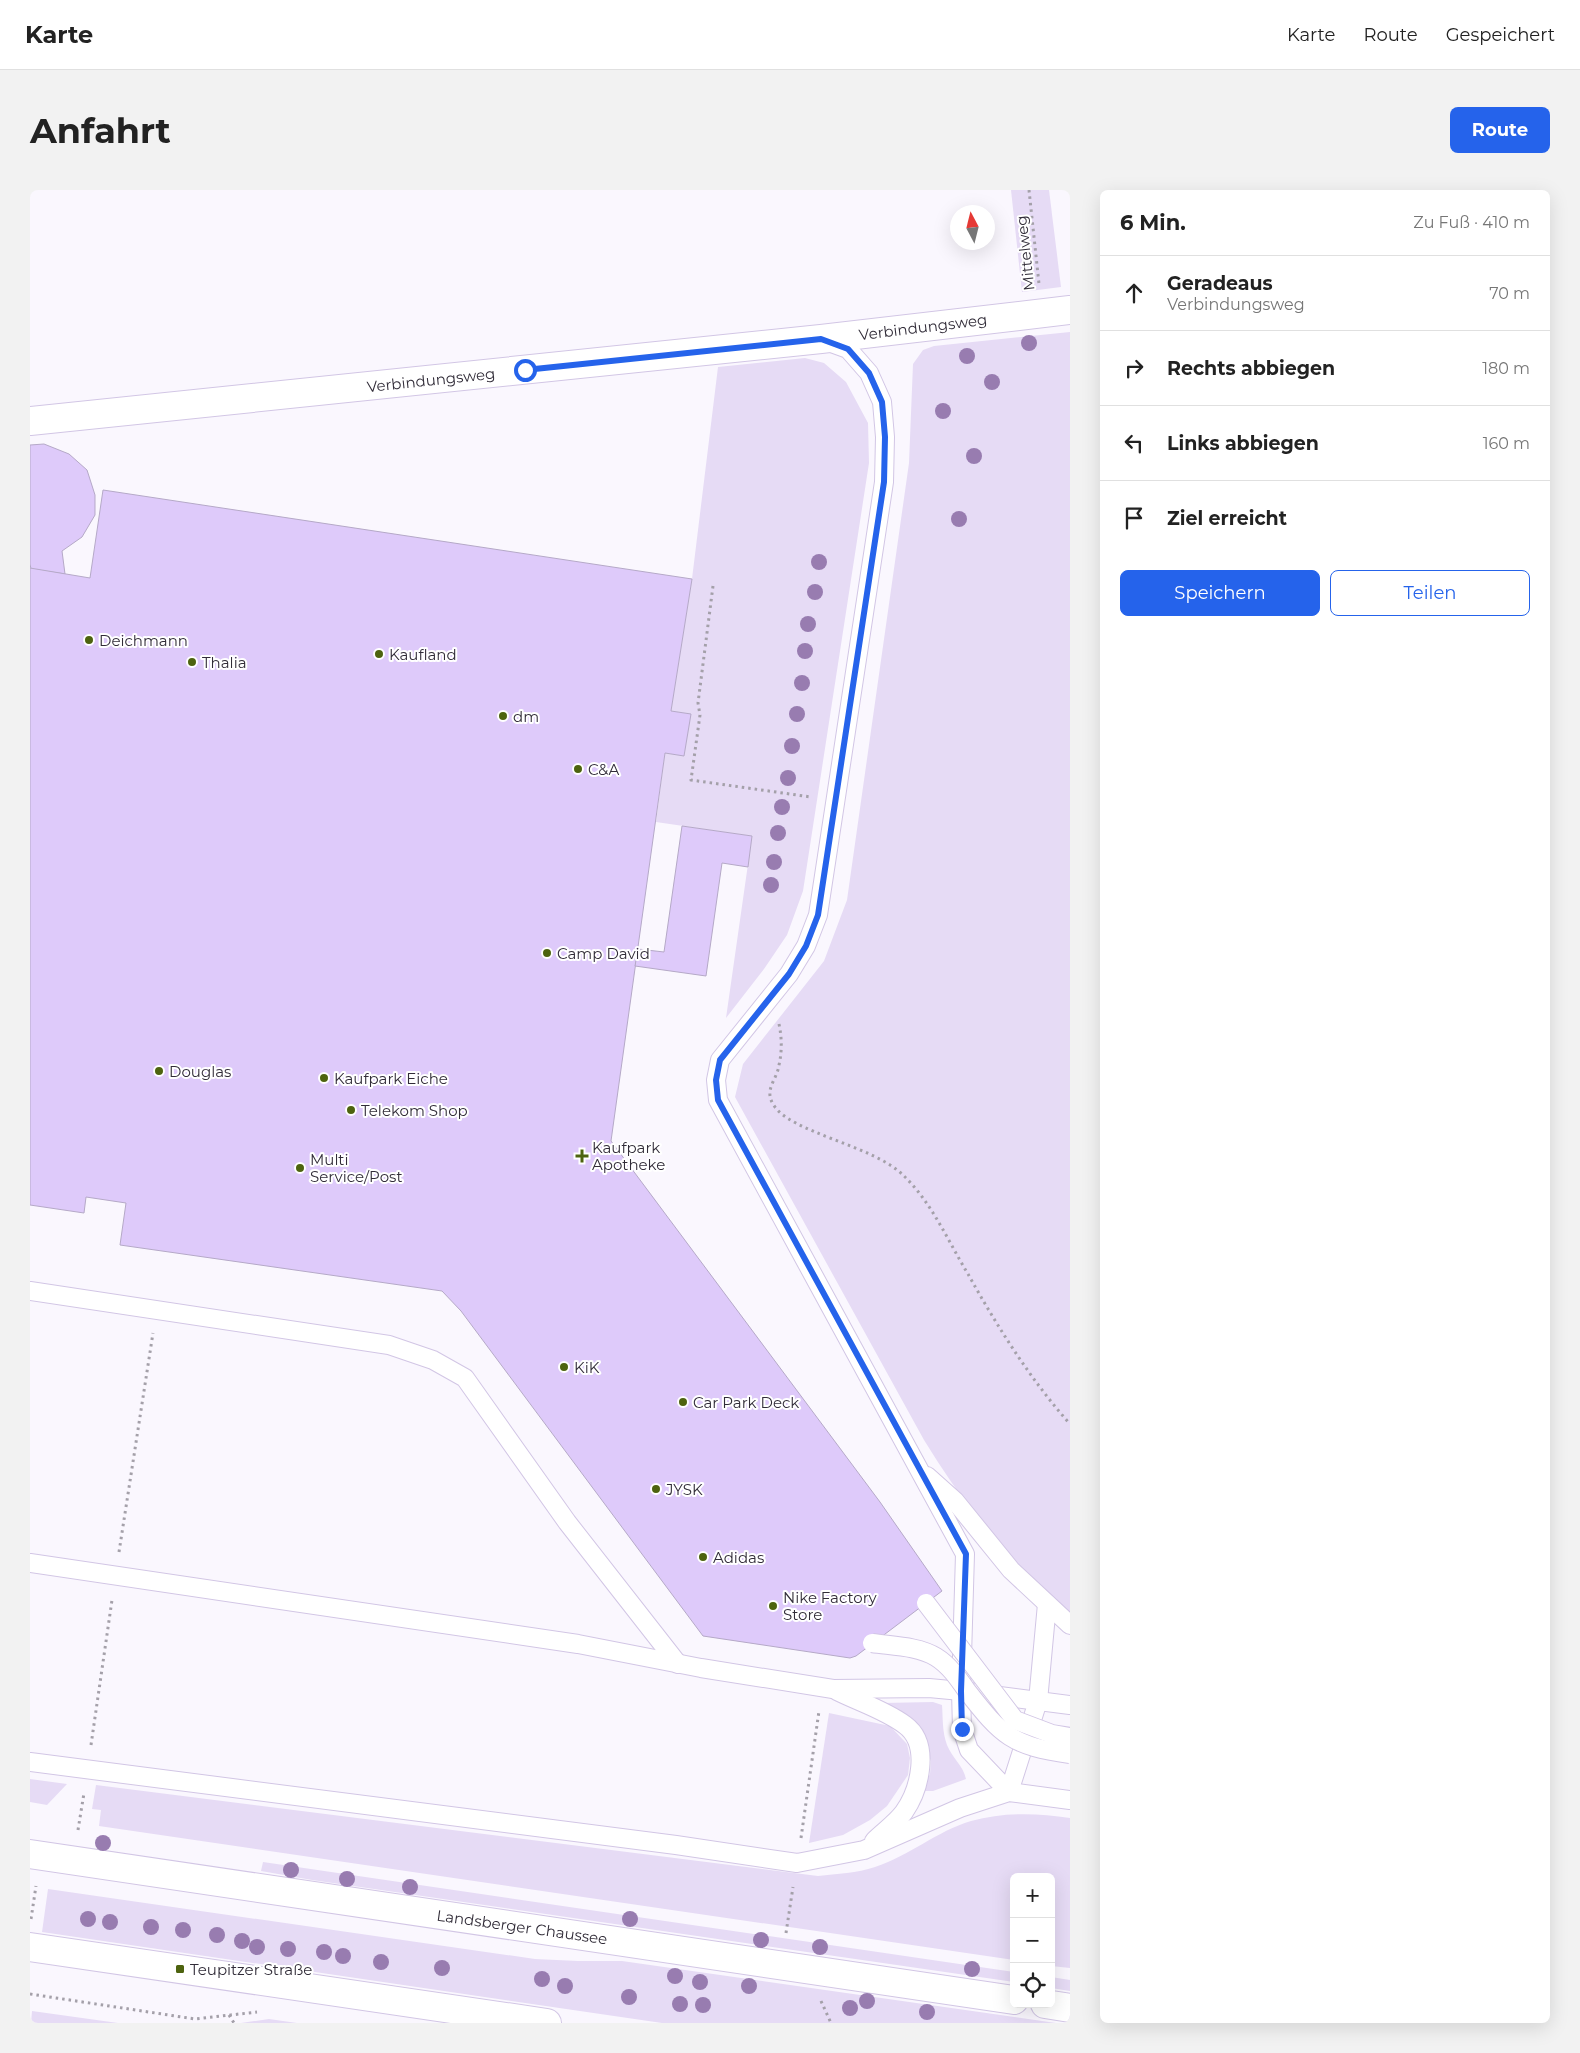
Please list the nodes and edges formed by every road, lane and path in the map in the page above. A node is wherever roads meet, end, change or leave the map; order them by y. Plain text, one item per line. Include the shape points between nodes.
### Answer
1 (1029, 190) edge
2 (1070, 310) edge
3 (1042, 313) junction
4 (821, 339) junction
5 (30, 421) edge
6 (713, 586) dead end
7 (836, 801) junction
8 (773, 994) junction
9 (30, 1292) edge
10 (1070, 1424) edge
11 (921, 1471) junction
12 (30, 1563) edge
13 (926, 1603) dead end
14 (1047, 1604) junction
15 (1070, 1625) edge
16 (872, 1643) dead end
17 (962, 1643) junction
18 (678, 1664) junction
19 (827, 1688) junction
20 (930, 1688) junction
21 (961, 1691) junction
22 (1038, 1701) junction
23 (1070, 1705) edge
24 (1070, 1737) edge
25 (1070, 1754) edge
26 (30, 1762) edge
27 (1009, 1792) junction
28 (1070, 1800) edge
29 (864, 1850) junction
30 (30, 1854) edge
31 (797, 1863) junction
32 (36, 1886) dead end
33 (30, 1925) edge
34 (786, 1933) dead end
35 (30, 1947) edge
36 (30, 1994) edge
37 (1010, 1999) edge
38 (821, 2000) dead end
39 (1055, 2006) edge
40 (1070, 2008) edge
41 (262, 2011) dead end
42 (229, 2015) junction
43 (234, 2023) edge
44 (547, 2023) edge
45 (831, 2023) edge

1 - 3 path, Mittelweg
2 - 3 main road, Verbindungsweg
3 - 4 main road, Verbindungsweg
4 - 5 main road, Verbindungsweg
4 - 7 lane via 848,349 869,373 882,402 885,437 884,482
6 - 7 path via 691,780
7 - 8 lane via 818,915 806,946
8 - 10 path via 782,1039 777,1075 770,1085 769,1095 774,1106 789,1120 877,1156 897,1168 916,1187 980,1296 1045,1396
8 - 11 lane via 720,1060 716,1080 718,1100
9 - 18 lane via 389,1345 433,1360 465,1378 567,1522
11 - 14 lane via 955,1501 1011,1570
11 - 17 lane via 966,1554
12 - 18 lane via 569,1642
13 - 24 lane, bridge via 1015,1720
14 - 15 lane
14 - 22 lane
16 - 25 lane, bridge via 916,1649 935,1656 951,1670 997,1728 1020,1744
17 - 20 lane via 956,1662
17 - 21 lane
18 - 19 lane
19 - 20 lane
19 - 29 lane via 886,1713 907,1726 921,1747 920,1770 904,1812
19 - 31 path
20 - 21 lane
21 - 22 lane
21 - 27 lane via 962,1729 970,1750
22 - 23 lane
22 - 27 lane
26 - 31 lane
27 - 28 lane
27 - 29 lane via 960,1808
29 - 31 lane
30 - 37 main road, Landsberger Chaussee
31 - 34 path
32 - 33 path
35 - 44 main road
36 - 42 path via 195,2019
38 - 45 path
39 - 40 main road
41 - 42 path
42 - 43 path

